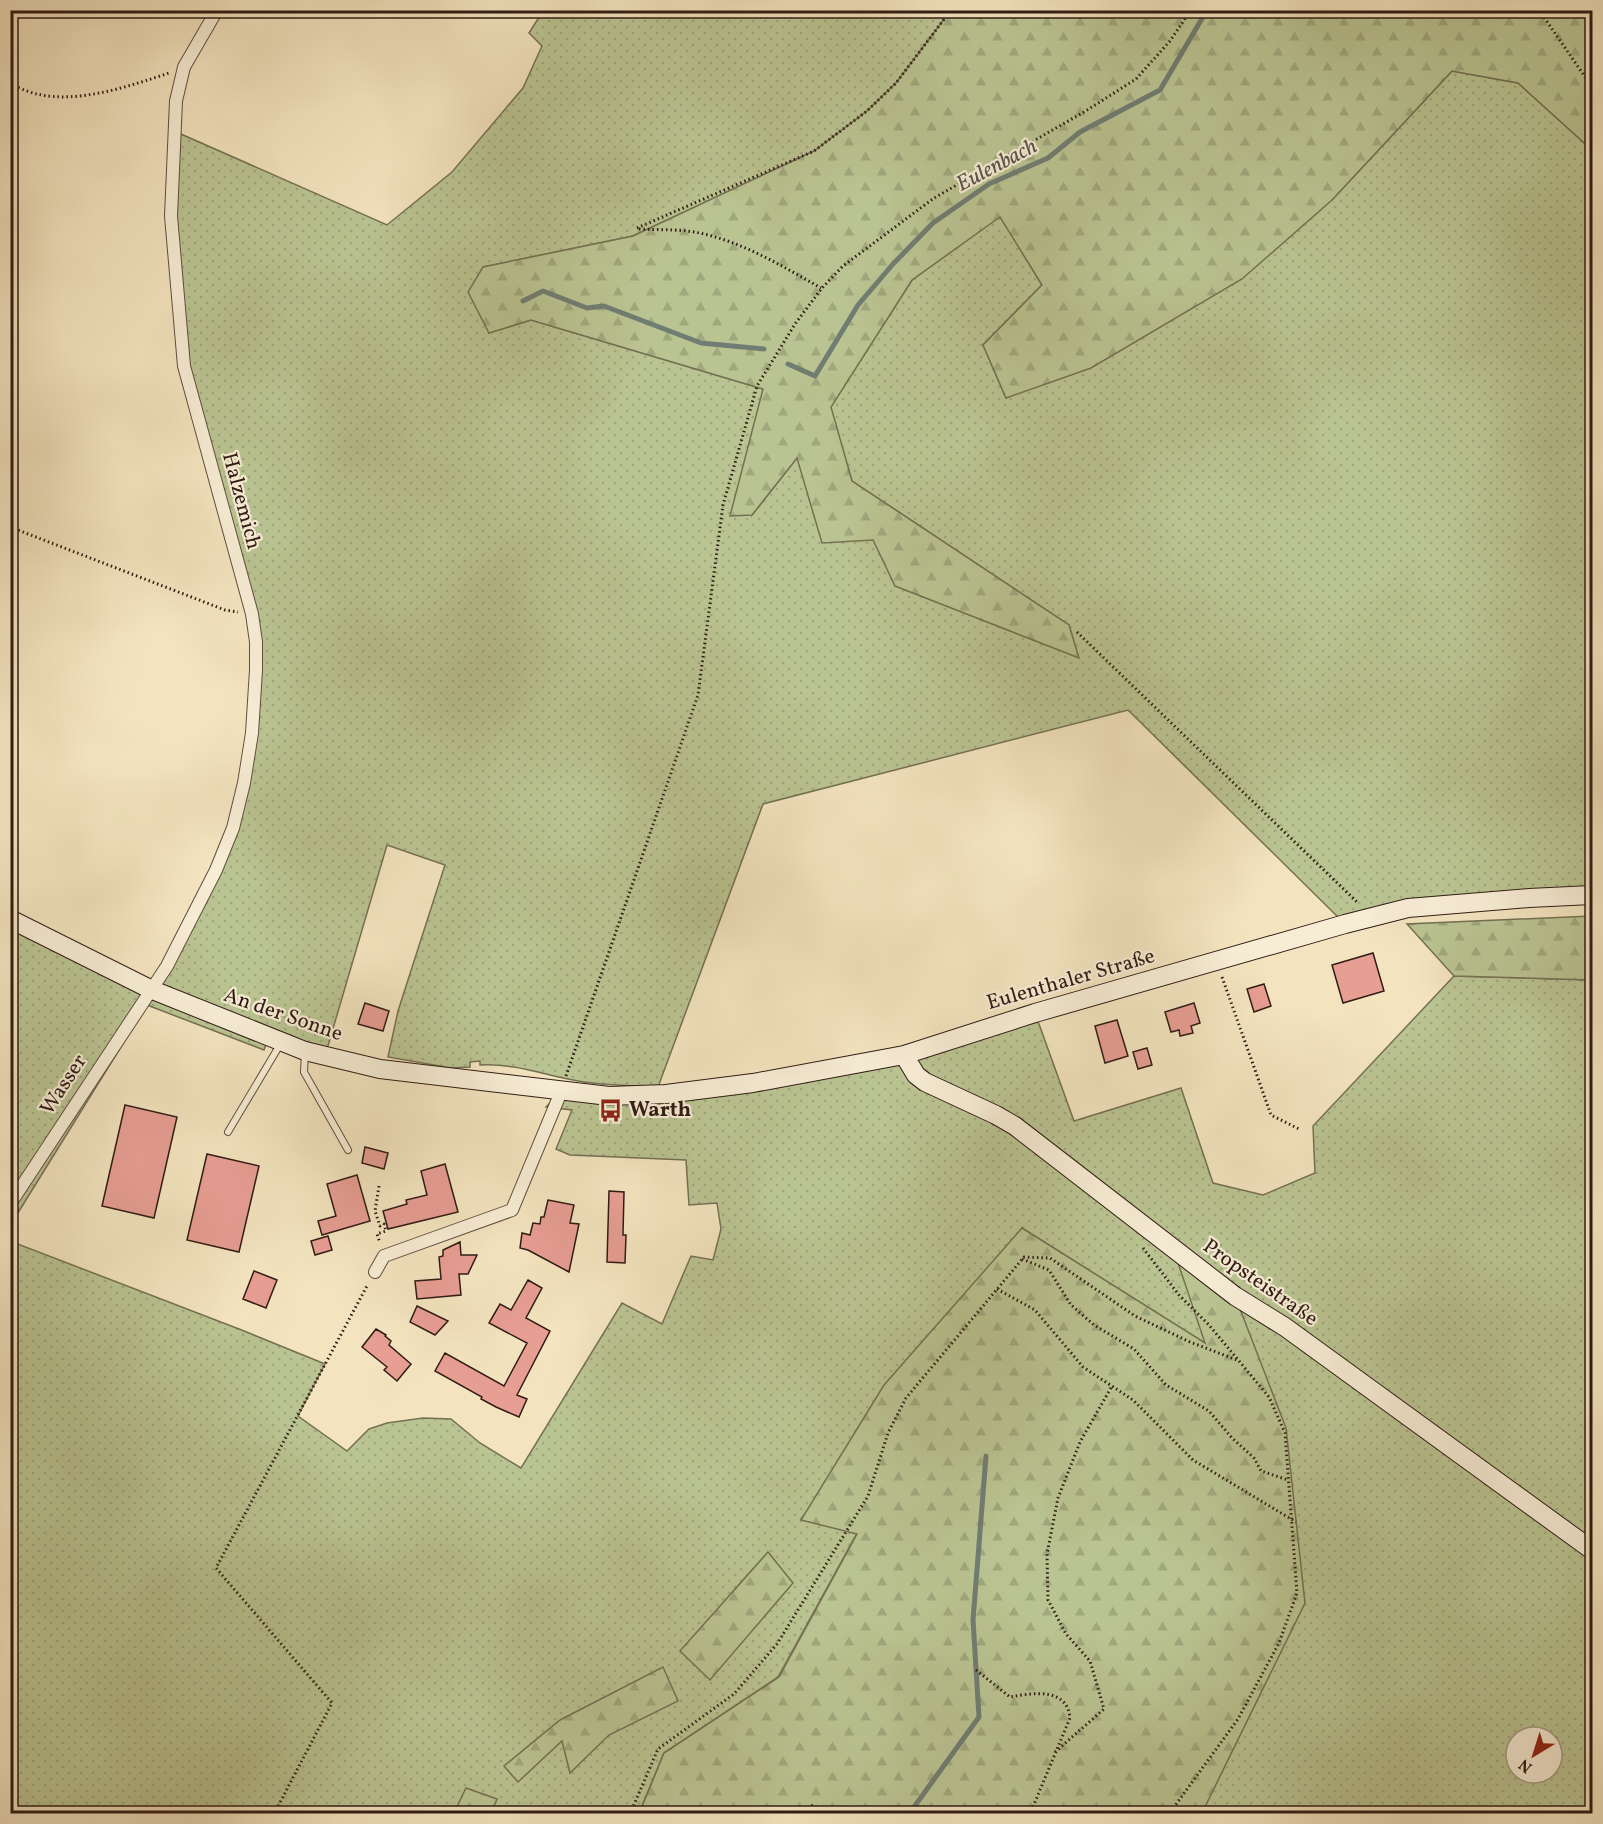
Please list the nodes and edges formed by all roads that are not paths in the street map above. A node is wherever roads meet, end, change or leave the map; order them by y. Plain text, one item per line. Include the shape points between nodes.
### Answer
1 (217, 10) edge
2 (1593, 895) edge
3 (10, 919) edge
4 (150, 989) junction
5 (281, 1043) junction
6 (304, 1051) junction
7 (904, 1055) junction
8 (561, 1092) junction
9 (228, 1132) dead end
10 (348, 1150) dead end
11 (10, 1204) edge
12 (375, 1272) road end
13 (1593, 1550) edge

1 - 4 street, Halzemich via 184,67 176,101 171,216 184,366 252,614 256,701 233,828 167,966
2 - 7 street, Eulenthaler Straße via 1408,908 1035,1013
3 - 4 street, An der Sonne
4 - 5 street, An der Sonne
4 - 11 street, Wasser
5 - 6 street, An der Sonne
5 - 9 lane
6 - 8 street, An der Sonne via 380,1069
6 - 10 lane via 304,1072
7 - 8 street, Eulenthaler Straße via 753,1083 666,1094 609,1096
7 - 13 street, Propsteistraße via 925,1082 1015,1126 1235,1296 1294,1334
8 - 12 street via 512,1210 384,1256

